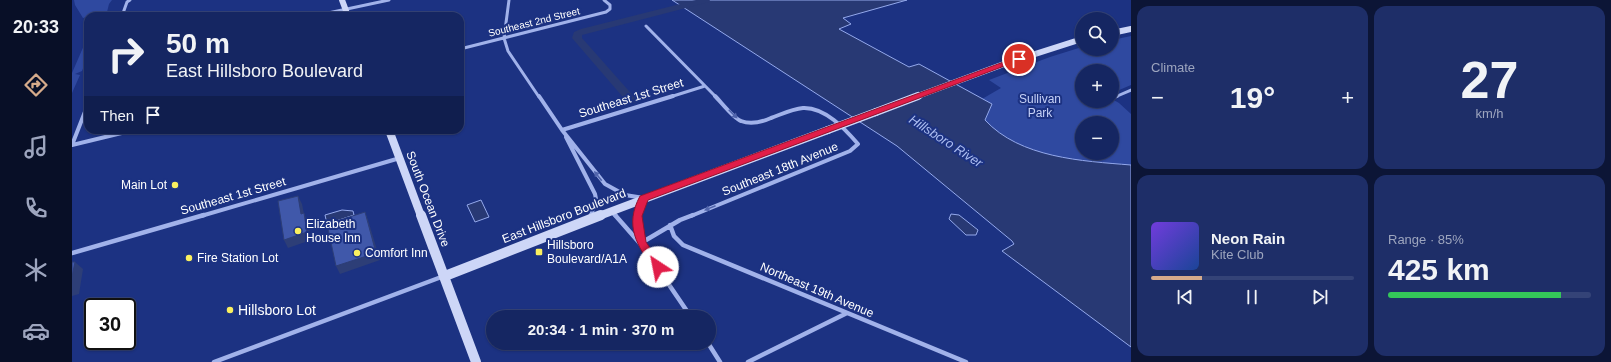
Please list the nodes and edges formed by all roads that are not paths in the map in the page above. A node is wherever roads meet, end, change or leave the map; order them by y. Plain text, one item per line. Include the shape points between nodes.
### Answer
1 (130, 0) edge
2 (342, 0) edge
3 (389, 0) edge
4 (509, 0) edge
5 (604, 0) edge
6 (346, 9) junction
7 (123, 12) edge
8 (332, 12) edge
9 (347, 12) edge
10 (646, 26) dead end
11 (1131, 29) edge
12 (1119, 32) edge
13 (504, 38) junction
14 (1075, 41) edge
15 (464, 48) edge
16 (705, 86) junction
17 (1131, 90) edge
18 (1119, 95) edge
19 (84, 114) edge
20 (562, 130) junction
21 (117, 134) edge
22 (391, 134) edge
23 (72, 145) edge
24 (400, 158) junction
25 (644, 198) junction
26 (611, 211) junction
27 (590, 220) junction
28 (670, 226) junction
29 (641, 243) junction
30 (72, 253) edge
31 (445, 276) junction
32 (686, 310) edge
33 (847, 313) junction
34 (712, 350) edge
35 (214, 362) edge
36 (476, 362) edge
37 (720, 362) edge
38 (748, 362) edge
39 (966, 362) edge

1 - 7 street
2 - 6 main road
3 - 6 street
4 - 13 street
5 - 13 street, Southeast 2nd Street via 610,5 606,12
6 - 8 street
6 - 9 main road
10 - 16 street, Southeast 18th Avenue
11 - 12 main road
13 - 15 street, Southeast 2nd Street
13 - 20 street via 508,51
14 - 25 main road, East Hillsboro Boulevard, bridge via 978,73
16 - 20 street, Southeast 1st Street
16 -> 28 street, Southeast 18th Avenue via 740,121 750,124 761,123 796,109 813,109 824,114 858,144 850,151
17 - 18 street
19 - 23 street
25 -> 20 street via 620,193 604,184
20 - 27 street via 595,194
21 - 23 street
22 - 24 main road, South Ocean Drive
24 - 30 street, Southeast 1st Street
24 - 31 main road, South Ocean Drive
25 - 26 main road, East Hillsboro Boulevard
25 - 29 street via 637,216
26 - 27 main road, East Hillsboro Boulevard
26 - 29 street
27 - 31 main road, East Hillsboro Boulevard
28 - 29 street, Southeast 18th Avenue
28 - 33 street, Northeast 19th Avenue via 674,236 683,244
29 - 32 street
31 - 35 street, East Hillsboro Boulevard
31 - 36 main road, South Ocean Drive
33 - 38 street
33 - 39 street, Northeast 19th Avenue
34 - 37 street

